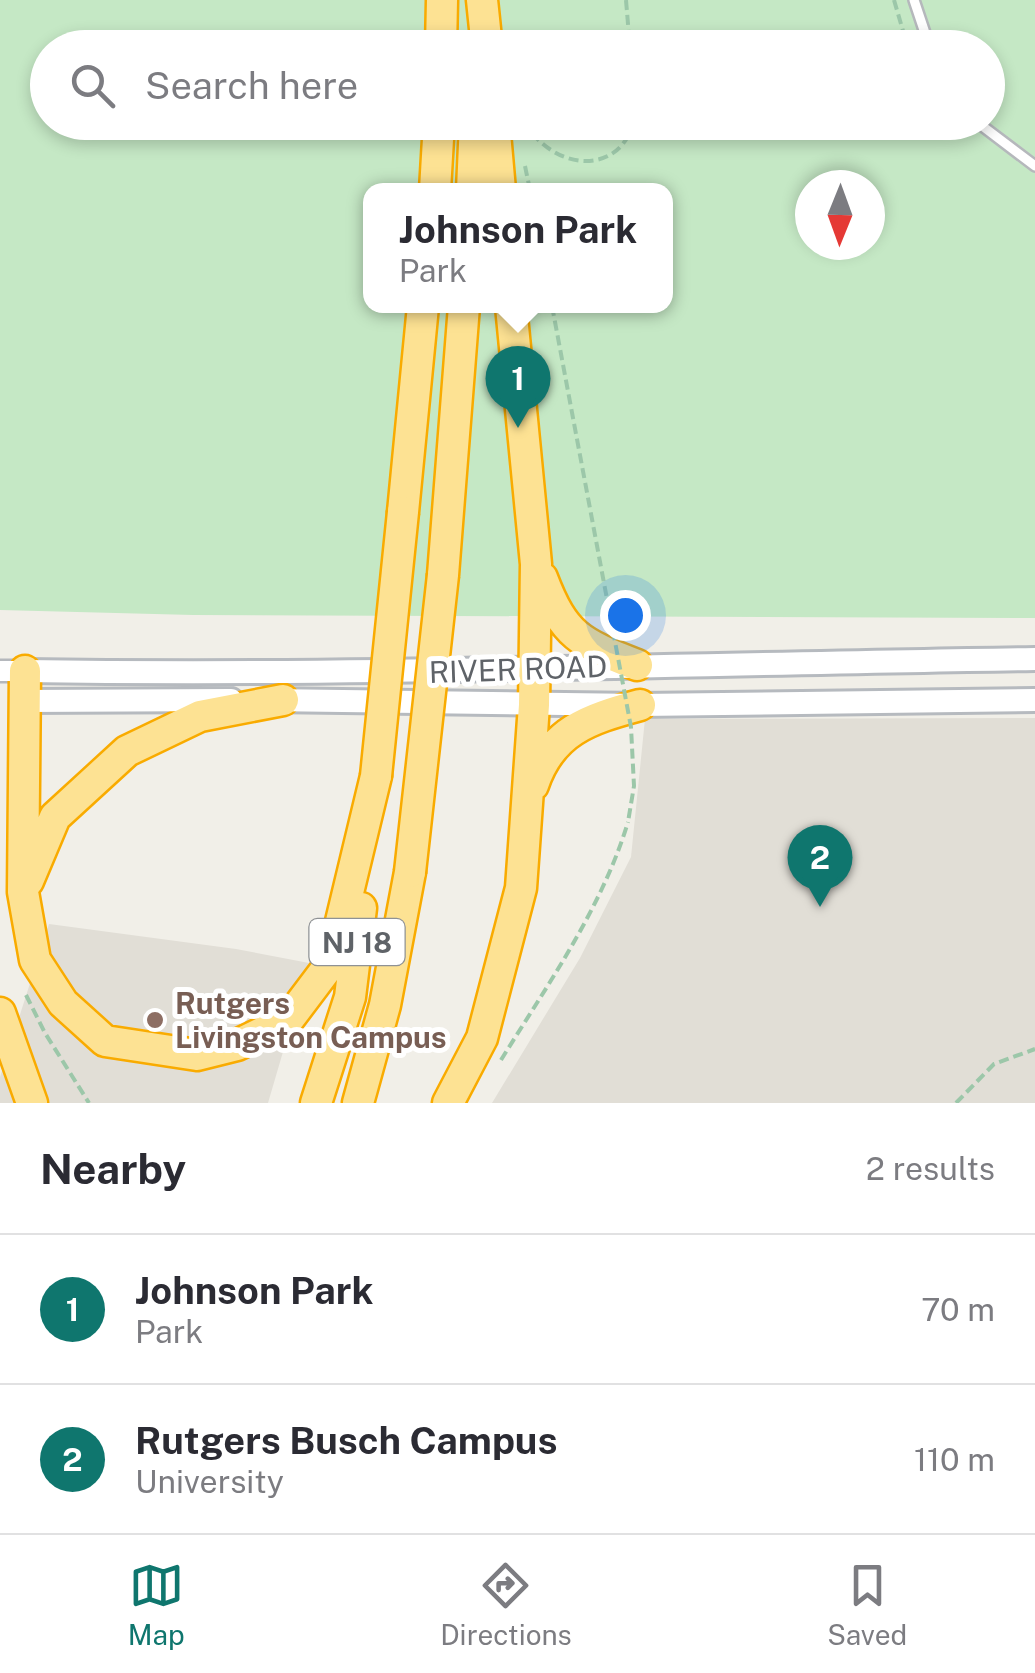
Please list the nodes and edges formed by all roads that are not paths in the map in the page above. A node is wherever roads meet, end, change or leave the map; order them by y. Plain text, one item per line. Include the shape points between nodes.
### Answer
1 (442, 0) edge
2 (479, 0) edge
3 (914, 0) edge
4 (442, 30) edge
5 (477, 30) edge
6 (483, 30) edge
7 (924, 30) edge
8 (438, 140) edge
9 (474, 140) edge
10 (500, 140) edge
11 (1001, 140) edge
12 (1035, 166) edge
13 (435, 183) edge
14 (472, 183) edge
15 (513, 183) edge
16 (422, 313) edge
17 (463, 313) edge
18 (512, 313) edge
19 (536, 564) junction
20 (1035, 659) edge
21 (637, 665) junction
22 (534, 671) junction
23 (12, 686) edge
24 (284, 700) junction
25 (1035, 700) edge
26 (534, 704) junction
27 (640, 705) junction
28 (376, 776) junction
29 (527, 802) junction
30 (23, 892) junction
31 (0, 1013) edge
32 (32, 1103) edge
33 (316, 1103) edge
34 (358, 1103) edge
35 (448, 1103) edge

1 - 4 highway
2 - 5 highway
2 - 6 highway
3 - 7 lane
8 - 13 highway
9 - 14 highway
10 - 15 highway
11 - 12 lane
16 - 28 highway, NJ 18, bridge
17 - 34 highway, NJ 18, bridge via 410,872
18 - 19 highway
19 - 21 highway via 556,614 572,633
19 - 22 highway
20 - 21 main road, RIVER ROAD
21 - 22 main road, RIVER ROAD
22 - 23 main road, RIVER ROAD
22 - 26 highway
23 - 24 main road, RIVER ROAD
23 - 30 highway
24 - 26 main road, RIVER ROAD
24 - 30 highway via 200,716 127,751 55,817
25 - 27 main road, RIVER ROAD
26 - 27 main road, RIVER ROAD
26 - 29 highway
27 - 29 highway via 568,731 540,763
28 - 30 highway via 330,963 288,1020 237,1045 197,1054 105,1041 63,1002 35,960
28 - 33 highway, NJ 18 via 350,997
29 - 35 highway via 521,888 492,1000 482,1038
31 - 32 highway

